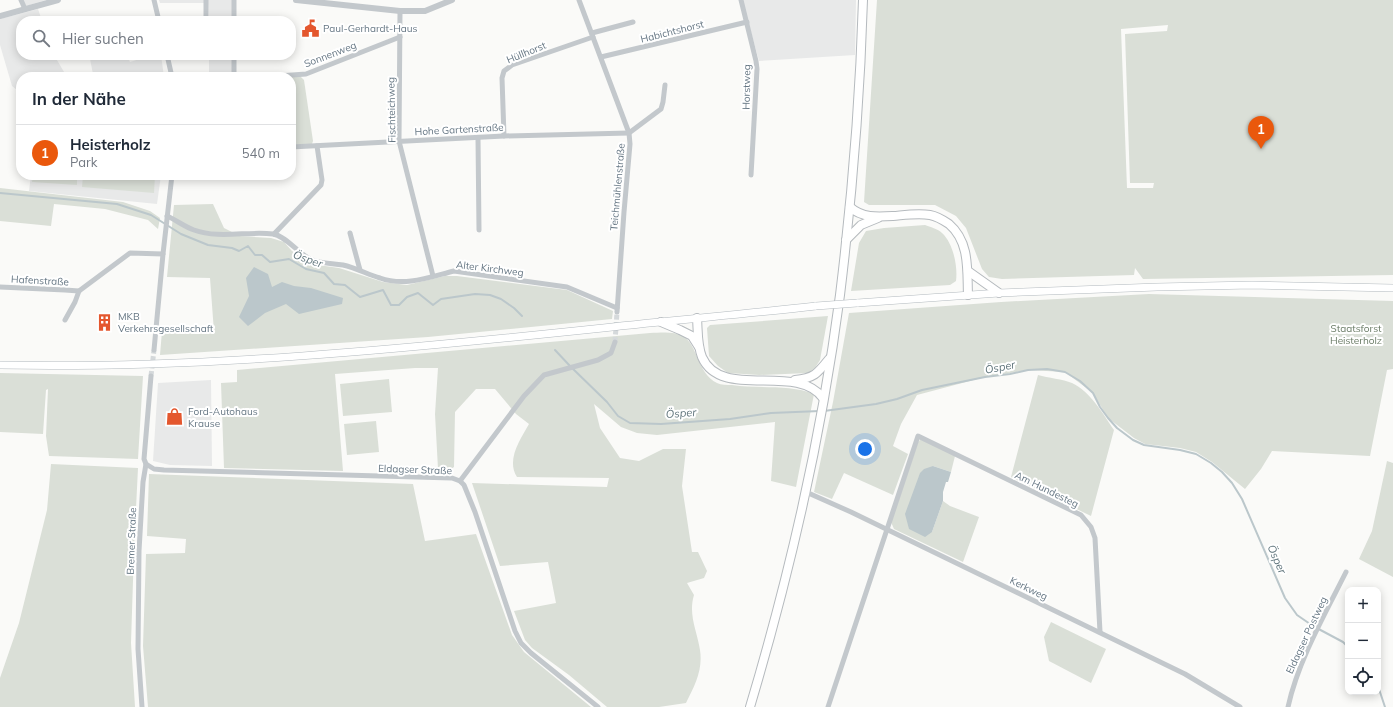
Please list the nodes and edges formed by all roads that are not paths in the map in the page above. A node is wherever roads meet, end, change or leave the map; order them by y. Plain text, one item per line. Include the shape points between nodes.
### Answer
1 (21, 0) edge
2 (58, 0) edge
3 (154, 0) edge
4 (206, 0) edge
5 (234, 0) edge
6 (297, 0) edge
7 (452, 0) edge
8 (579, 0) edge
9 (741, 0) edge
10 (863, 0) edge
11 (25, 9) junction
12 (400, 11) junction
13 (0, 16) edge
14 (158, 16) edge
15 (206, 16) edge
16 (234, 16) edge
17 (634, 22) dead end
18 (747, 22) junction
19 (592, 35) junction
20 (400, 37) junction
21 (601, 58) junction
22 (168, 60) edge
23 (234, 60) edge
24 (171, 72) edge
25 (234, 72) edge
26 (296, 75) edge
27 (665, 85) dead end
28 (629, 133) junction
29 (504, 136) junction
30 (478, 138) junction
31 (399, 142) junction
32 (317, 146) junction
33 (296, 147) edge
34 (751, 175) dead end
35 (171, 180) edge
36 (850, 206) junction
37 (878, 217) junction
38 (167, 218) junction
39 (479, 230) dead end
40 (350, 233) dead end
41 (274, 234) junction
42 (846, 240) junction
43 (163, 254) junction
44 (360, 270) junction
45 (968, 270) junction
46 (433, 276) junction
47 (0, 288) edge
48 (1393, 288) edge
49 (78, 291) junction
50 (999, 293) junction
51 (968, 295) junction
52 (617, 310) joint
53 (697, 318) junction
54 (65, 320) dead end
55 (661, 322) junction
56 (615, 342) tunnel mouth
57 (699, 348) junction
58 (154, 350) tunnel mouth
59 (830, 359) junction
60 (0, 365) edge
61 (151, 376) tunnel mouth
62 (786, 382) junction
63 (823, 399) junction
64 (146, 464) junction
65 (460, 481) junction
66 (806, 492) junction
67 (886, 529) junction
68 (1346, 572) dead end
69 (1100, 632) junction
70 (142, 707) edge
71 (598, 707) edge
72 (750, 707) edge
73 (828, 707) edge
74 (1240, 707) edge
75 (1288, 707) edge

1 - 11 street
2 - 11 street
3 - 14 street
4 - 15 street
5 - 16 street
6 - 12 street
7 - 12 street via 425,11
8 - 19 street, Teichmühlenstraße
9 - 18 street, Horstweg
10 - 36 main road via 860,84
11 - 13 street
12 - 20 street, Fischteichweg
17 - 19 street, Hüllhorst
18 - 21 street, Habichtshorst
18 - 34 street, Horstweg via 757,69
19 - 21 street, Teichmühlenstraße
19 - 29 street, Hüllhorst via 506,69 502,78
20 - 26 street, Sonnenweg via 306,74
20 - 31 street, Fischteichweg
21 - 28 street, Teichmühlenstraße
22 - 24 street
23 - 25 street
27 - 28 street via 661,109
28 - 29 street, Hohe Gartenstraße
28 - 52 street, Teichmühlenstraße
29 - 30 street, Hohe Gartenstraße
30 - 31 street, Hohe Gartenstraße
30 - 39 street
31 - 32 street, Hohe Gartenstraße
31 - 46 street, Fischteichweg
32 - 33 street, Hohe Gartenstraße
32 - 41 street via 321,185
35 - 38 street
36 - 37 main road via 863,215
36 - 42 main road
37 - 42 main road via 861,225
37 - 45 main road via 931,215 944,220 963,242
38 - 41 street via 209,234
38 - 43 street
40 - 44 street
41 - 44 street, Alter Kirchweg via 310,259
42 - 59 main road
43 - 49 street, Hafenstraße via 130,253
43 - 58 street
44 - 46 street, Alter Kirchweg via 394,282
45 - 50 main road
45 - 51 main road
46 - 52 street, Alter Kirchweg via 454,271 567,287
47 - 49 street, Hafenstraße
48 - 50 main road via 1252,285
49 - 54 street, Hafenstraße
50 - 51 main road
51 - 53 main road, bridge
53 - 55 main road
53 - 57 main road
55 - 57 main road via 692,336
55 - 60 main road via 473,342 314,355 156,364
56 - 65 street via 611,353 598,360 544,375 524,396
57 - 62 main road via 706,364 724,377
59 - 62 main road via 817,374 806,379
59 - 63 main road
61 - 64 street, Bremer Straße via 144,459
62 - 63 main road via 813,388
63 - 66 main road
64 - 65 street, Eldagser Straße via 154,469 164,470 452,478
64 - 70 street, Bremer Straße via 139,551 138,649
65 - 71 street, Eldagser Straße via 475,512 521,643
66 - 67 street, Kerkweg
66 - 72 main road
67 - 69 street, Kerkweg
67 - 69 street, Am Hundesteg via 918,436 1064,506 1086,521 1095,538
67 - 73 street
68 - 75 street, Eldagser Postweg via 1292,687
69 - 74 street, Kerkweg via 1185,674

